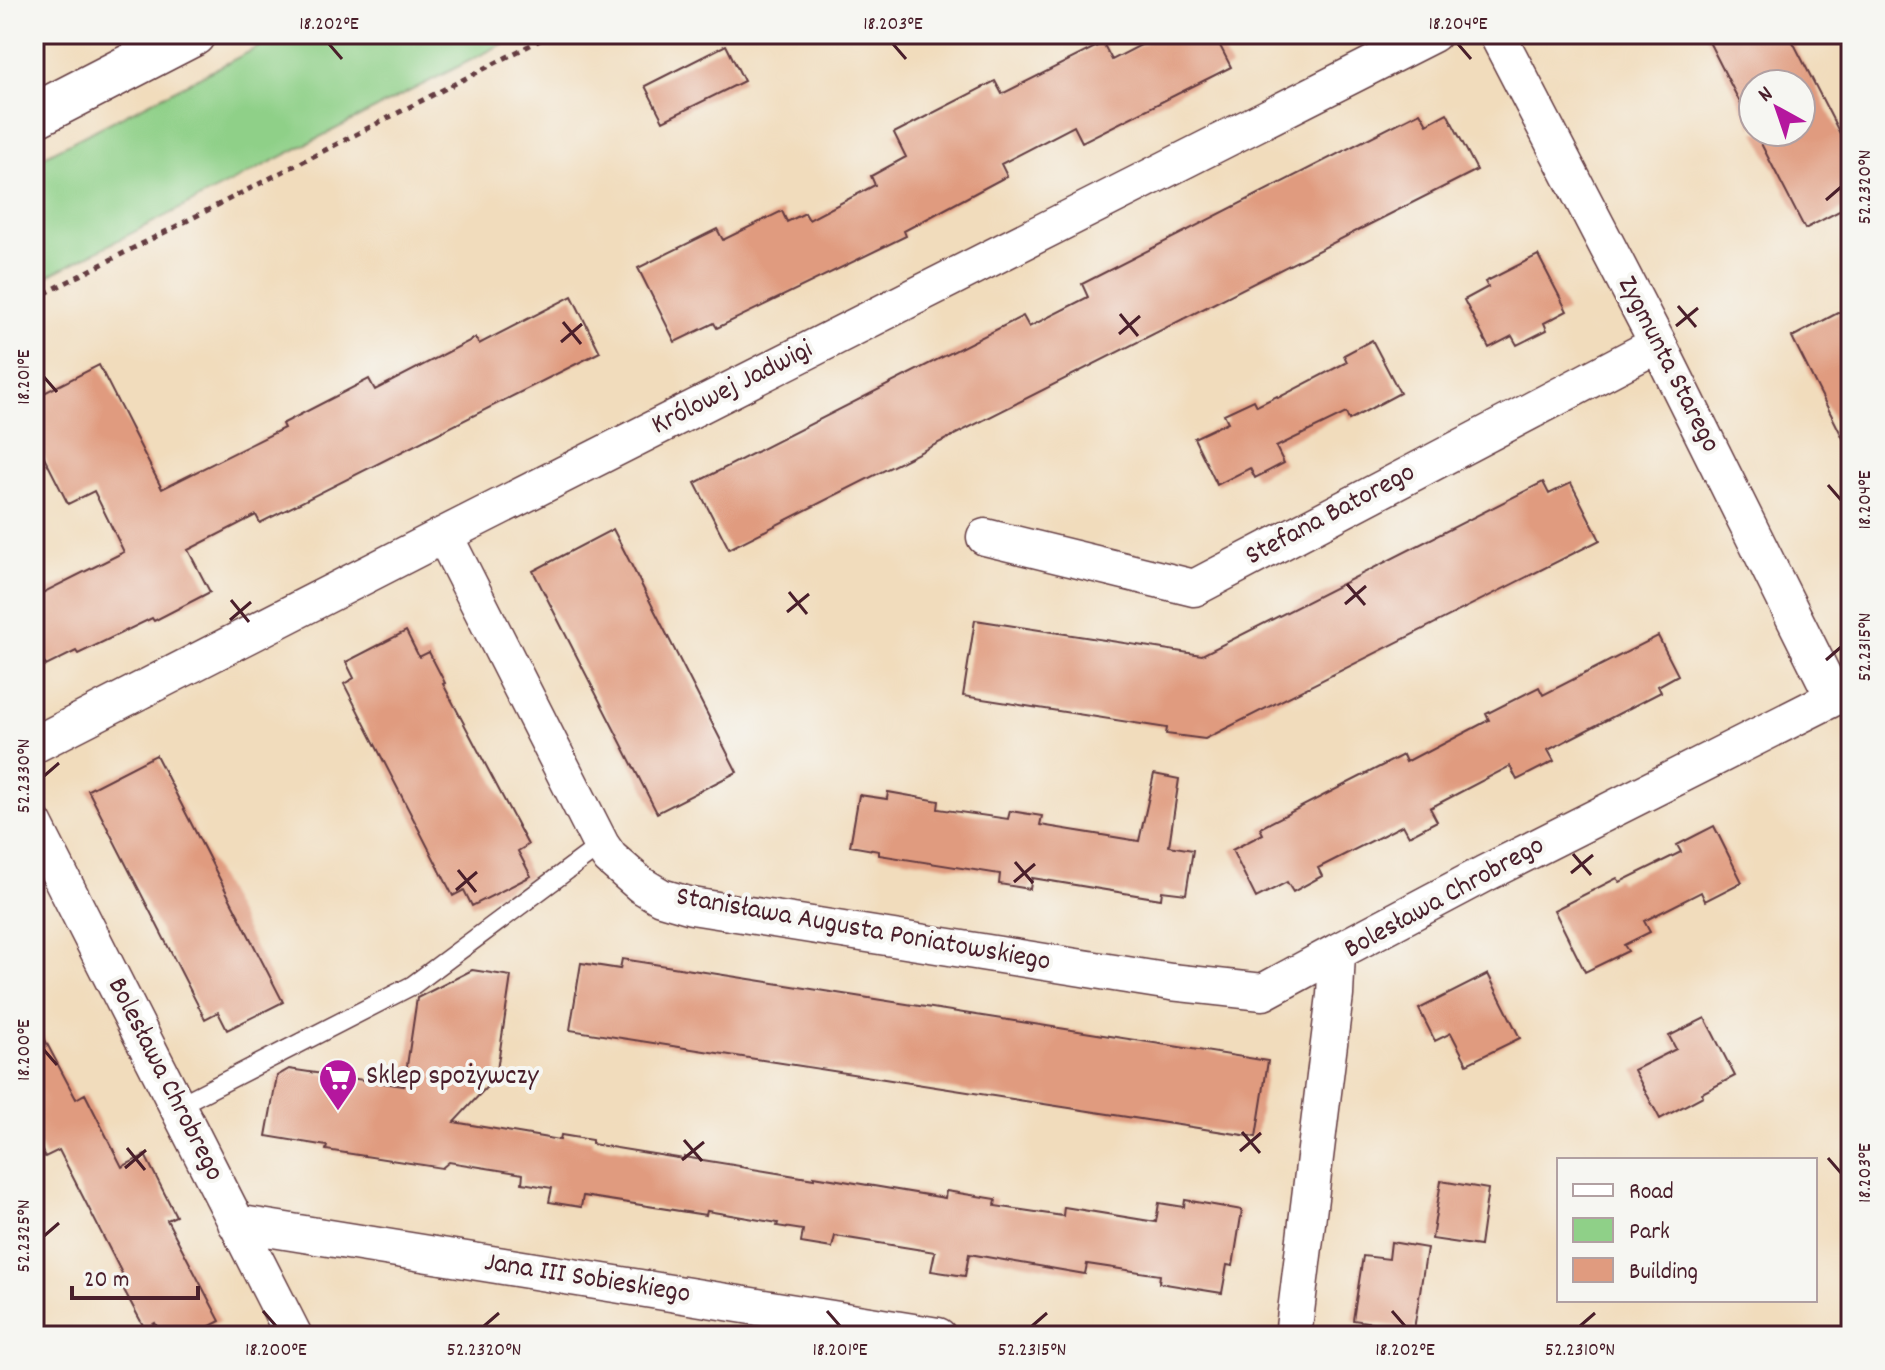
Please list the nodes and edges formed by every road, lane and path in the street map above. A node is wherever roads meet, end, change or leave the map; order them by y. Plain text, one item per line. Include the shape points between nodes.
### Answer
1 (193, 34) edge
2 (521, 34) edge
3 (552, 34) edge
4 (1433, 34) edge
5 (1497, 34) edge
6 (527, 47) junction
7 (34, 116) edge
8 (34, 299) edge
9 (1658, 344) junction
10 (444, 535) junction
11 (985, 537) dead end
12 (1842, 694) edge
13 (34, 745) edge
14 (34, 824) edge
15 (601, 845) junction
16 (1337, 952) junction
17 (177, 1106) junction
18 (236, 1223) junction
19 (294, 1336) edge
20 (938, 1336) edge
21 (1293, 1336) edge

1 - 7 main road
2 - 6 path
3 - 6 path
4 - 10 street, Królowej Jadwigi
5 - 9 street, Zygmunta Starego
6 - 8 path
9 - 11 street, Stefana Batorego via 1194,588
9 - 12 street, Zygmunta Starego
10 - 13 street, Królowej Jadwigi
10 - 15 street, Stanisława Augusta Poniatowskiego
12 - 16 street, Bolesława Chrobrego
14 - 17 street, Bolesława Chrobrego
15 - 16 street, Stanisława Augusta Poniatowskiego via 641,885 692,906 1171,982 1263,992
15 - 17 lane via 413,985
16 - 21 street, Bolesława Chrobrego
17 - 18 street, Bolesława Chrobrego
18 - 19 street, Bolesława Chrobrego
18 - 20 street, Jana III Sobieskiego

